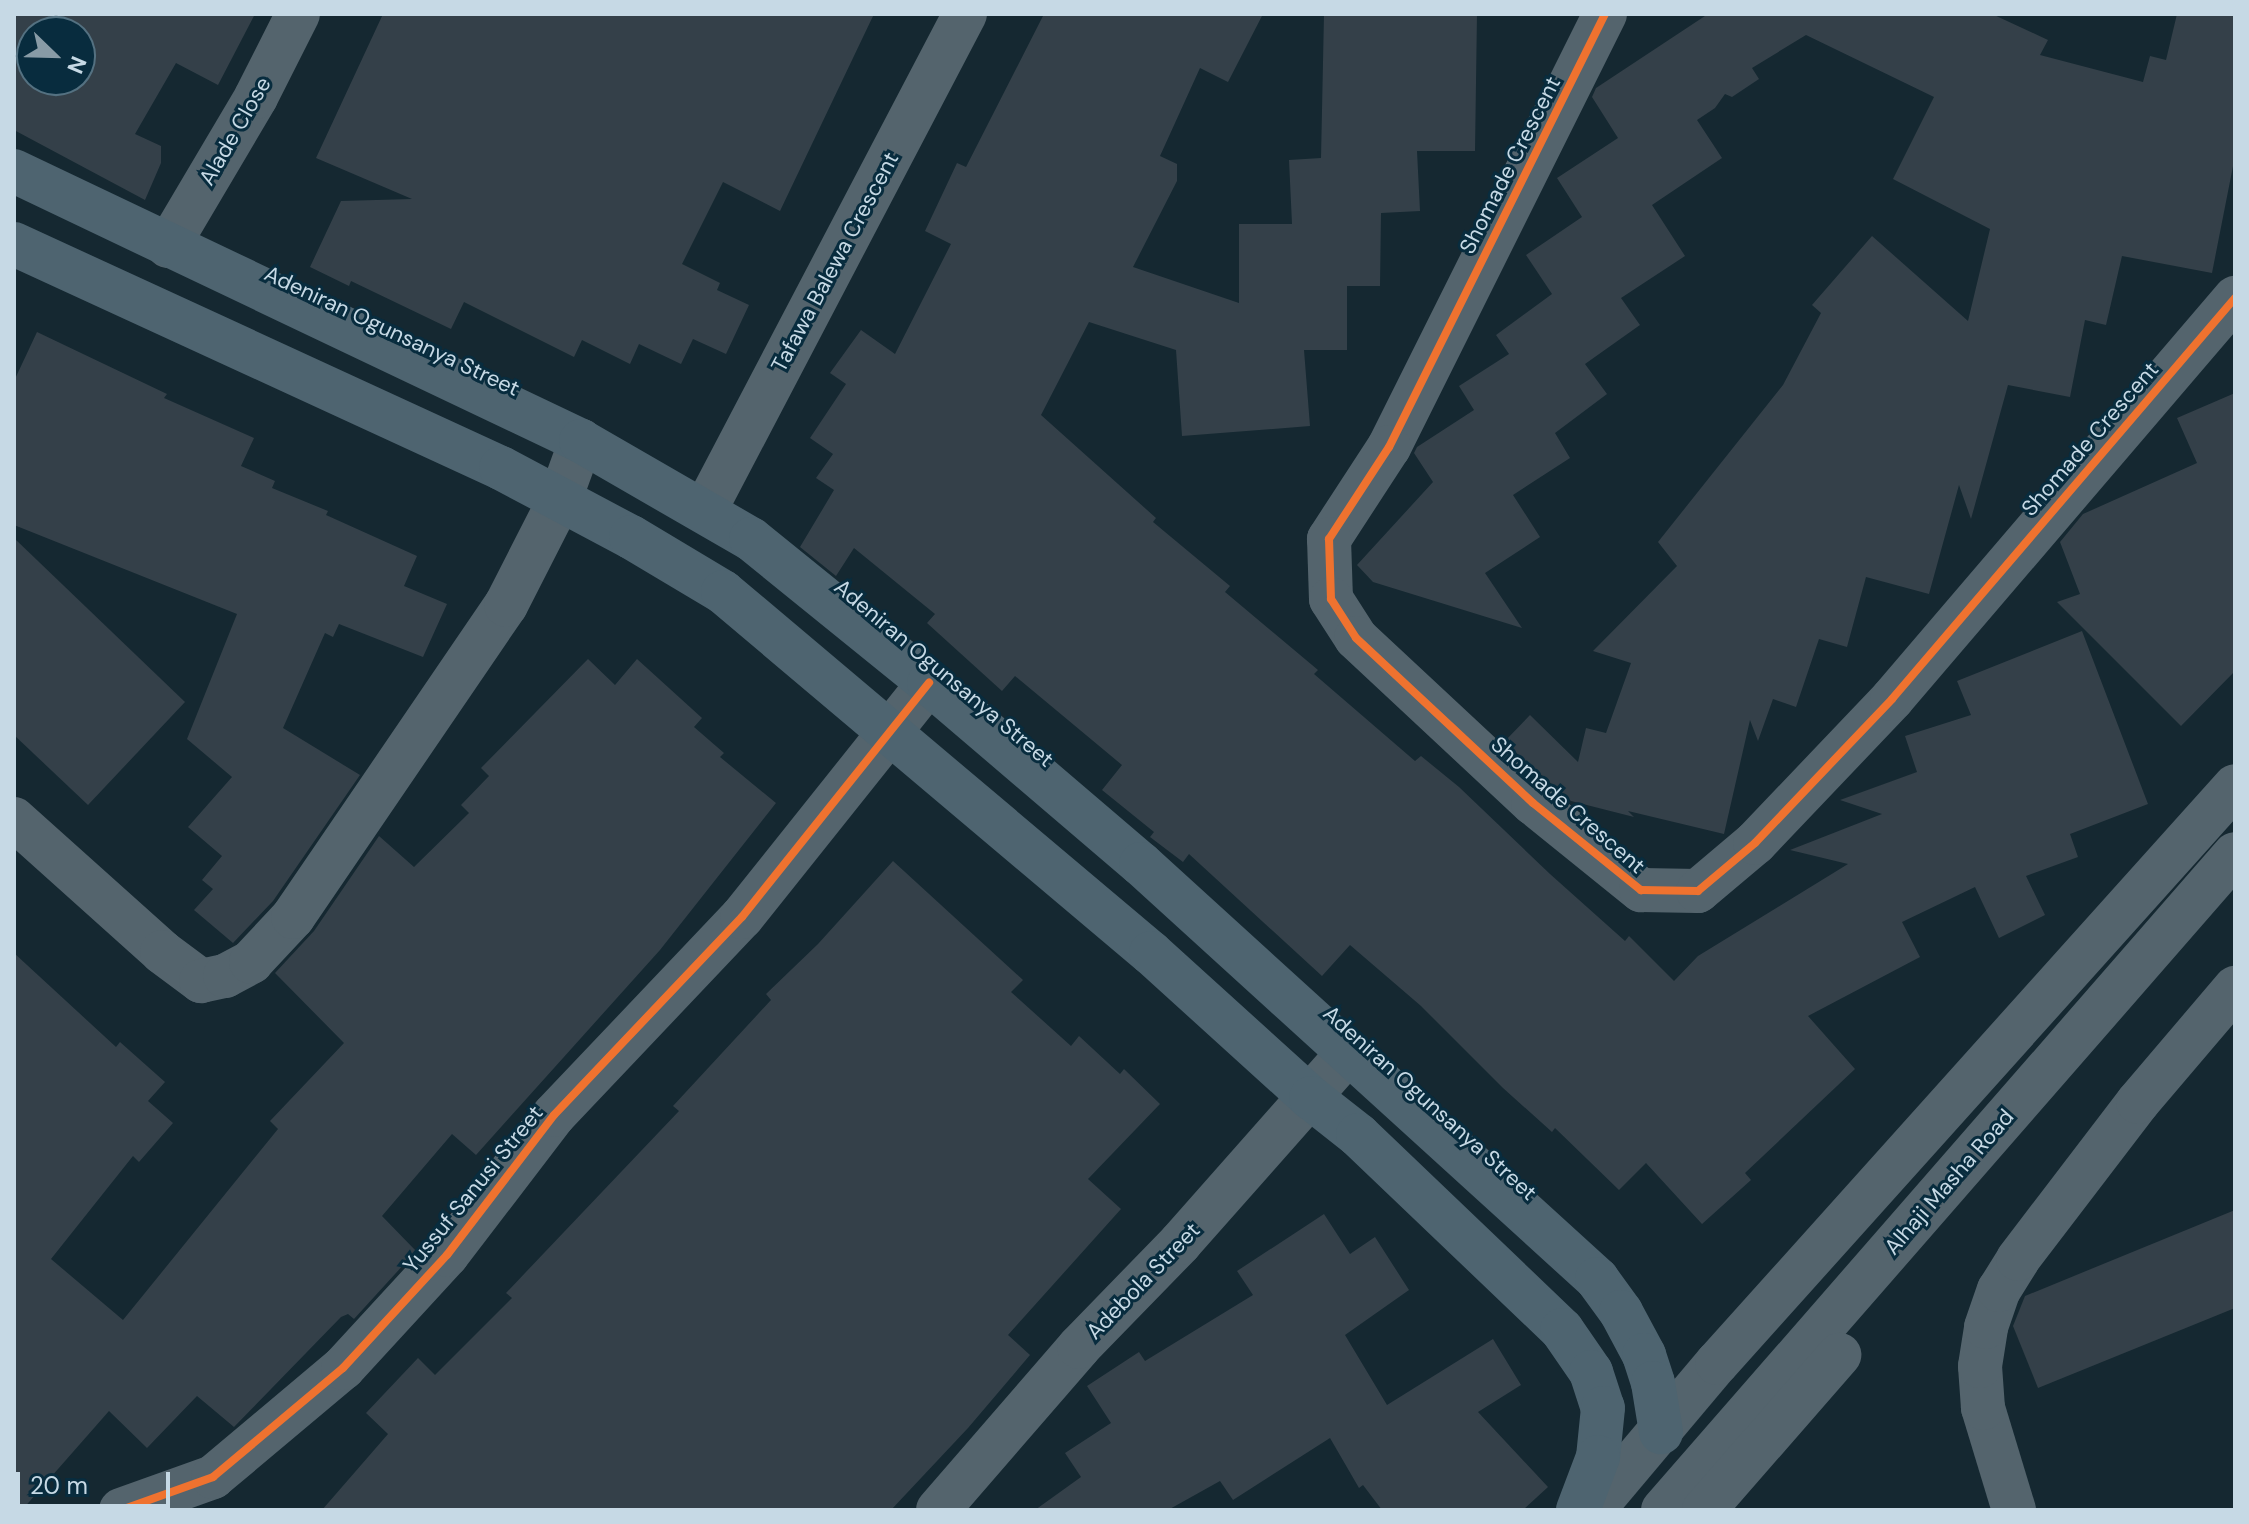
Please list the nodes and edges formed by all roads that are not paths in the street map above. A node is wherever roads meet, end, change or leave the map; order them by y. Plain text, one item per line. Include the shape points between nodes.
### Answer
1 (298, 14) edge
2 (965, 14) edge
3 (1605, 14) edge
4 (14, 171) edge
5 (14, 244) edge
6 (168, 246) junction
7 (2235, 298) edge
8 (581, 441) junction
9 (560, 499) junction
10 (705, 510) junction
11 (929, 683) junction
12 (891, 731) junction
13 (2235, 786) edge
14 (14, 819) edge
15 (2235, 854) edge
16 (2235, 899) edge
17 (2235, 988) edge
18 (1348, 1053) junction
19 (1311, 1098) junction
20 (1661, 1432) junction
21 (121, 1510) edge
22 (938, 1510) edge
23 (1578, 1510) edge
24 (1593, 1510) edge
25 (1663, 1510) edge
26 (1704, 1510) edge
27 (1712, 1510) edge
28 (2014, 1510) edge

1 - 6 street, Alade Close
2 - 10 street, Tafawa Balewa Crescent
3 - 7 street, Shomade Crescent via 1389,447 1329,539 1331,599 1367,648 1533,803 1641,890 1698,891 1755,843 1892,699
4 - 6 main road, Adeniran Ogunsanya Street
5 - 9 main road
6 - 8 main road, Adeniran Ogunsanya Street
8 - 9 street
8 - 10 main road, Adeniran Ogunsanya Street
9 - 12 main road via 723,592
9 - 14 street via 506,605 293,917 251,962 201,981
10 - 11 main road, Adeniran Ogunsanya Street via 763,548
11 - 12 street, Yussuf Sanusi Street
11 - 18 main road, Adeniran Ogunsanya Street via 1141,864
12 - 19 main road
12 - 21 street, Yussuf Sanusi Street via 742,917 554,1115 447,1255 343,1368 213,1477
13 - 20 street
15 - 25 street, Alhaji Masha Road, bridge
16 - 26 street, Alhaji Masha Road, bridge
17 - 28 street via 2138,1102 1999,1290 1980,1366 1983,1408
18 - 19 street, Adebola Street
18 - 20 main road, Adeniran Ogunsanya Street via 1597,1279 1644,1355
19 - 22 street, Adebola Street via 1079,1347
19 - 23 main road via 1358,1135 1574,1344 1603,1408 1598,1457
20 - 24 street
20 - 27 street

